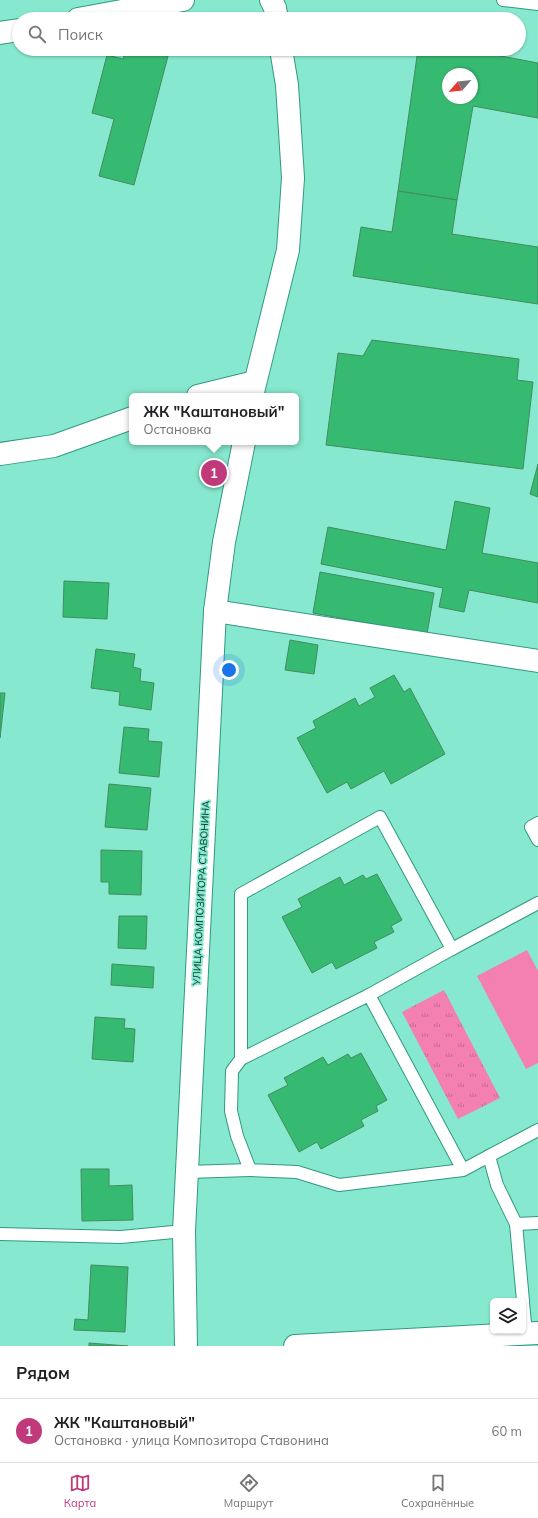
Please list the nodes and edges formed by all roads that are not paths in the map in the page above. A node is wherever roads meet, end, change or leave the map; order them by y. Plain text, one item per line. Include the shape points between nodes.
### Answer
1 (183, 0) edge
2 (271, 0) edge
3 (503, 0) edge
4 (538, 4) edge
5 (117, 12) edge
6 (276, 12) edge
7 (12, 31) edge
8 (0, 33) edge
9 (282, 56) edge
10 (254, 389) edge
11 (222, 393) edge
12 (129, 419) edge
13 (243, 445) edge
14 (0, 454) edge
15 (215, 611) junction
16 (538, 661) edge
17 (538, 823) edge
18 (538, 840) edge
19 (538, 903) edge
20 (452, 949) junction
21 (369, 995) junction
22 (240, 1059) junction
23 (538, 1130) edge
24 (489, 1156) junction
25 (250, 1170) junction
26 (463, 1170) junction
27 (187, 1172) junction
28 (538, 1222) edge
29 (516, 1224) junction
30 (184, 1231) junction
31 (0, 1234) edge
32 (523, 1298) edge
33 (526, 1312) edge
34 (532, 1333) edge
35 (186, 1346) edge
36 (295, 1346) edge

1 - 5 street
2 - 6 street
3 - 4 lane
7 - 8 street
9 - 10 street via 287,85 293,178 288,250
10 - 11 street
12 - 14 street via 54,446
13 - 15 street, УЛИЦА КОМПОЗИТОРА СТАВОНИНА via 224,542
15 - 16 street
15 - 27 street, УЛИЦА КОМПОЗИТОРА СТАВОНИНА
17 - 18 lane via 531,827
19 - 20 lane
20 - 21 lane
20 - 22 lane via 380,817 241,894
21 - 22 lane
21 - 26 lane
22 - 25 lane via 232,1071 231,1111
23 - 24 lane
24 - 26 lane
24 - 29 lane via 497,1185
25 - 26 lane via 297,1172 339,1185
25 - 27 lane
27 - 30 street, УЛИЦА КОМПОЗИТОРА СТАВОНИНА
28 - 29 lane
29 - 32 lane
30 - 31 lane via 121,1237
30 - 35 street, УЛИЦА КОМПОЗИТОРА СТАВОНИНА
33 - 34 lane
34 - 36 street

